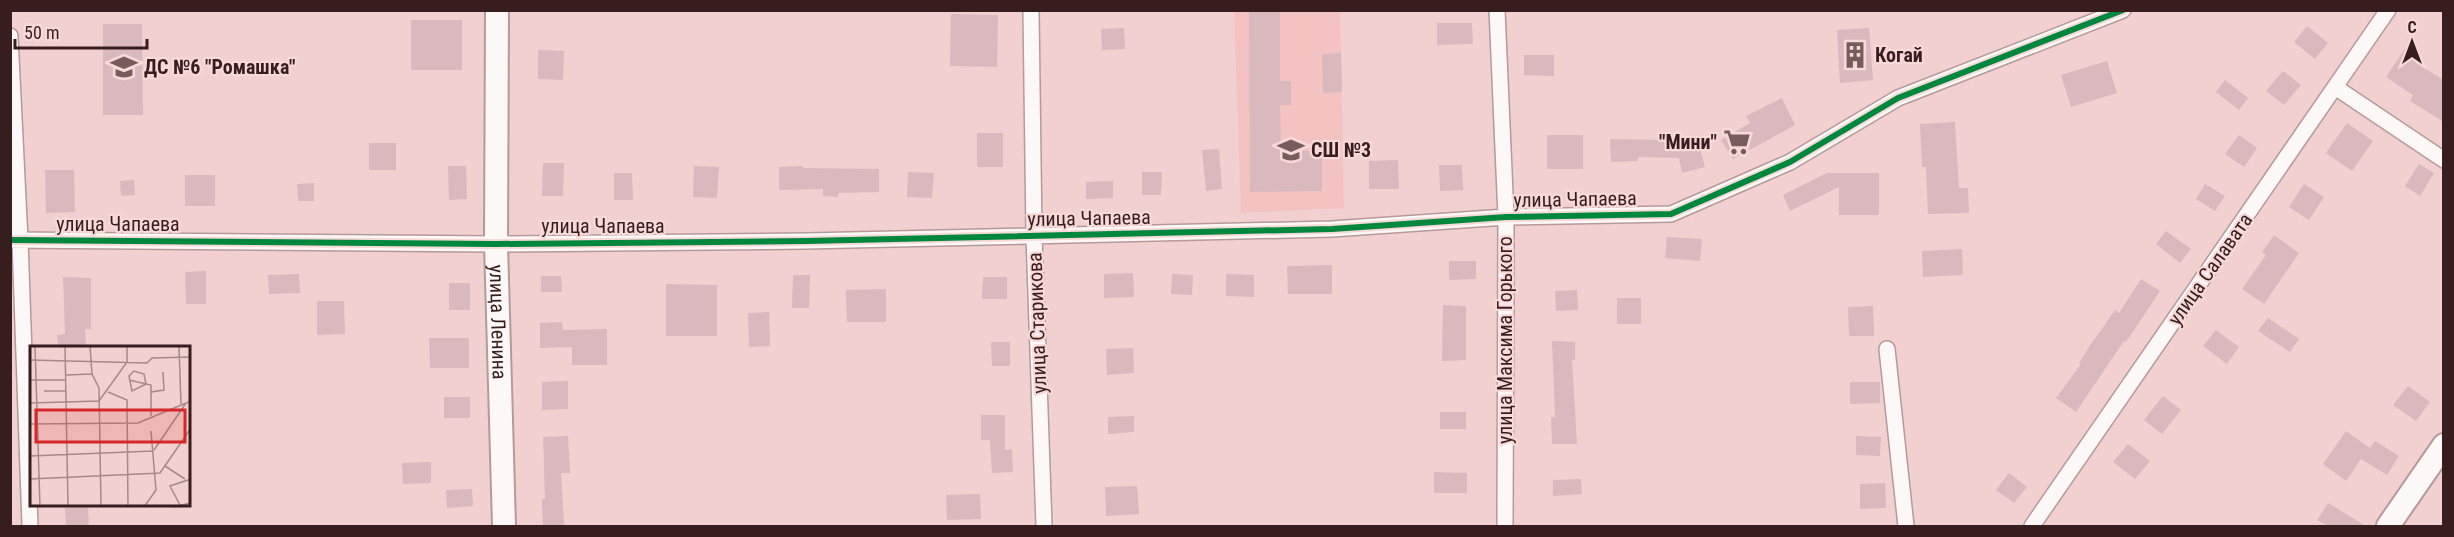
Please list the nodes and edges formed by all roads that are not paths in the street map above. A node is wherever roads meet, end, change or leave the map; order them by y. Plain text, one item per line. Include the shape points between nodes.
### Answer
1 (497, 10) edge
2 (1031, 10) edge
3 (1497, 10) edge
4 (2123, 10) edge
5 (2388, 10) edge
6 (10, 36) edge
7 (2336, 87) junction
8 (2444, 160) edge
9 (1506, 218) junction
10 (1034, 236) junction
11 (15, 240) edge
12 (496, 244) junction
13 (1887, 349) dead end
14 (2444, 445) edge
15 (30, 526) edge
16 (504, 526) edge
17 (1044, 526) edge
18 (1505, 526) edge
19 (1906, 526) edge
20 (2032, 526) edge
21 (2388, 526) edge

1 - 12 street, улица Ленина
2 - 10 street, улица Старикова
3 - 9 street, улица Максима Горького
4 - 9 street, улица Чапаева via 1898,98 1790,162 1671,214
5 - 7 street, улица Салавата
6 - 11 street
7 - 8 street
7 - 20 street, улица Салавата
9 - 10 street, улица Чапаева via 1332,229
9 - 18 street, улица Максима Горького
10 - 12 street, улица Чапаева
10 - 17 street, улица Старикова
11 - 12 street, улица Чапаева
11 - 15 street
12 - 16 street, улица Ленина
13 - 19 street
14 - 21 street

